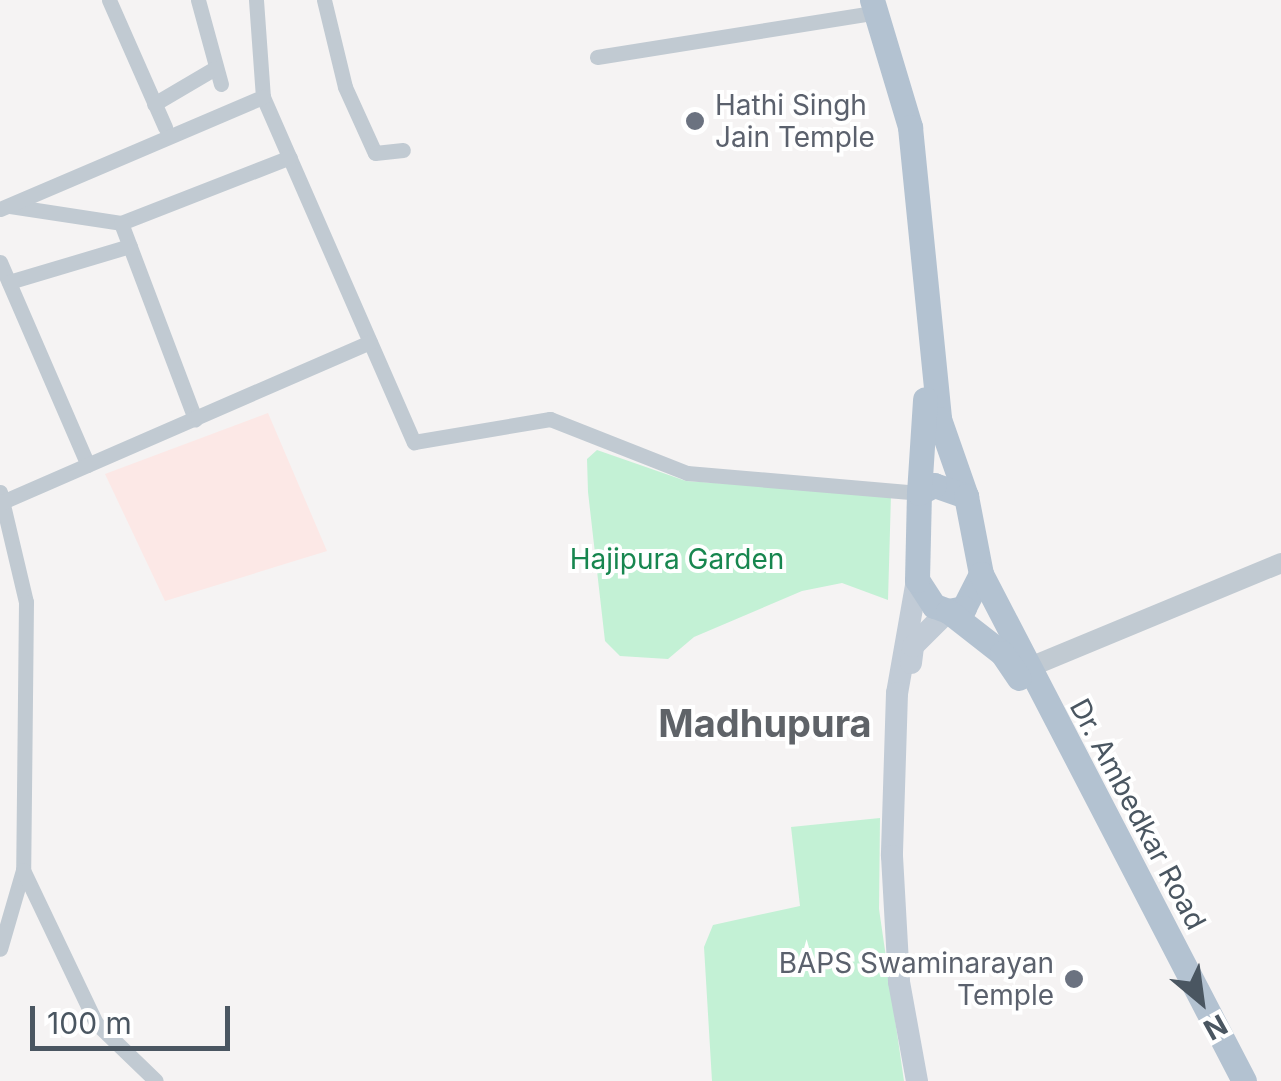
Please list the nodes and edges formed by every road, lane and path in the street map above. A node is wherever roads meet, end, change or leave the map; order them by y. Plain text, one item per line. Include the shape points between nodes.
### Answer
1 (109, 0) edge
2 (198, 0) edge
3 (256, 0) edge
4 (324, 0) edge
5 (865, 5) edge
6 (597, 57) dead end
7 (263, 96) junction
8 (154, 104) junction
9 (165, 127) dead end
10 (404, 150) dead end
11 (290, 157) junction
12 (5, 207) edge
13 (122, 224) junction
14 (130, 246) junction
15 (0, 262) edge
16 (9, 282) junction
17 (370, 342) junction
18 (195, 418) junction
19 (88, 465) junction
20 (919, 493) junction
21 (966, 496) junction
22 (1, 497) edge
23 (1281, 563) edge
24 (981, 574) junction
25 (916, 580) junction
26 (948, 611) junction
27 (1022, 670) junction
28 (23, 870) junction
29 (0, 949) edge
30 (156, 1081) edge
31 (917, 1081) edge
32 (927, 1081) edge
33 (1230, 1081) edge
34 (1244, 1081) edge

1 - 8 street
2 - 8 street via 218,76
3 - 7 street
4 - 10 street via 345,87 375,153
5 - 6 street
5 - 20 main road via 898,130 912,248 927,420
5 - 21 main road, Dr. Ambedkar Road via 910,128 940,419
7 - 11 street
7 - 12 street
8 - 9 street
11 - 13 street
11 - 17 street
12 - 13 street
13 - 14 street
14 - 16 street
14 - 18 street
15 - 16 street
16 - 19 street
17 - 18 street
17 - 20 street via 414,442 550,419 687,473
18 - 19 street
19 - 22 street
20 - 21 main road via 949,484
20 - 25 main road
21 - 24 main road, Dr. Ambedkar Road
22 - 28 street via 26,602
23 - 27 street
24 - 26 main road via 964,608
24 - 27 main road, Dr. Ambedkar Road
25 - 26 main road, Dr. Ambedkar Road via 934,606
25 - 31 main road via 897,692 892,856 900,982
26 - 27 main road, Dr. Ambedkar Road
26 - 32 main road via 913,646 907,702 902,855 909,980
27 - 33 main road, Dr. Ambedkar Road
27 - 34 main road, Dr. Ambedkar Road
28 - 29 street
28 - 30 street via 96,1023

